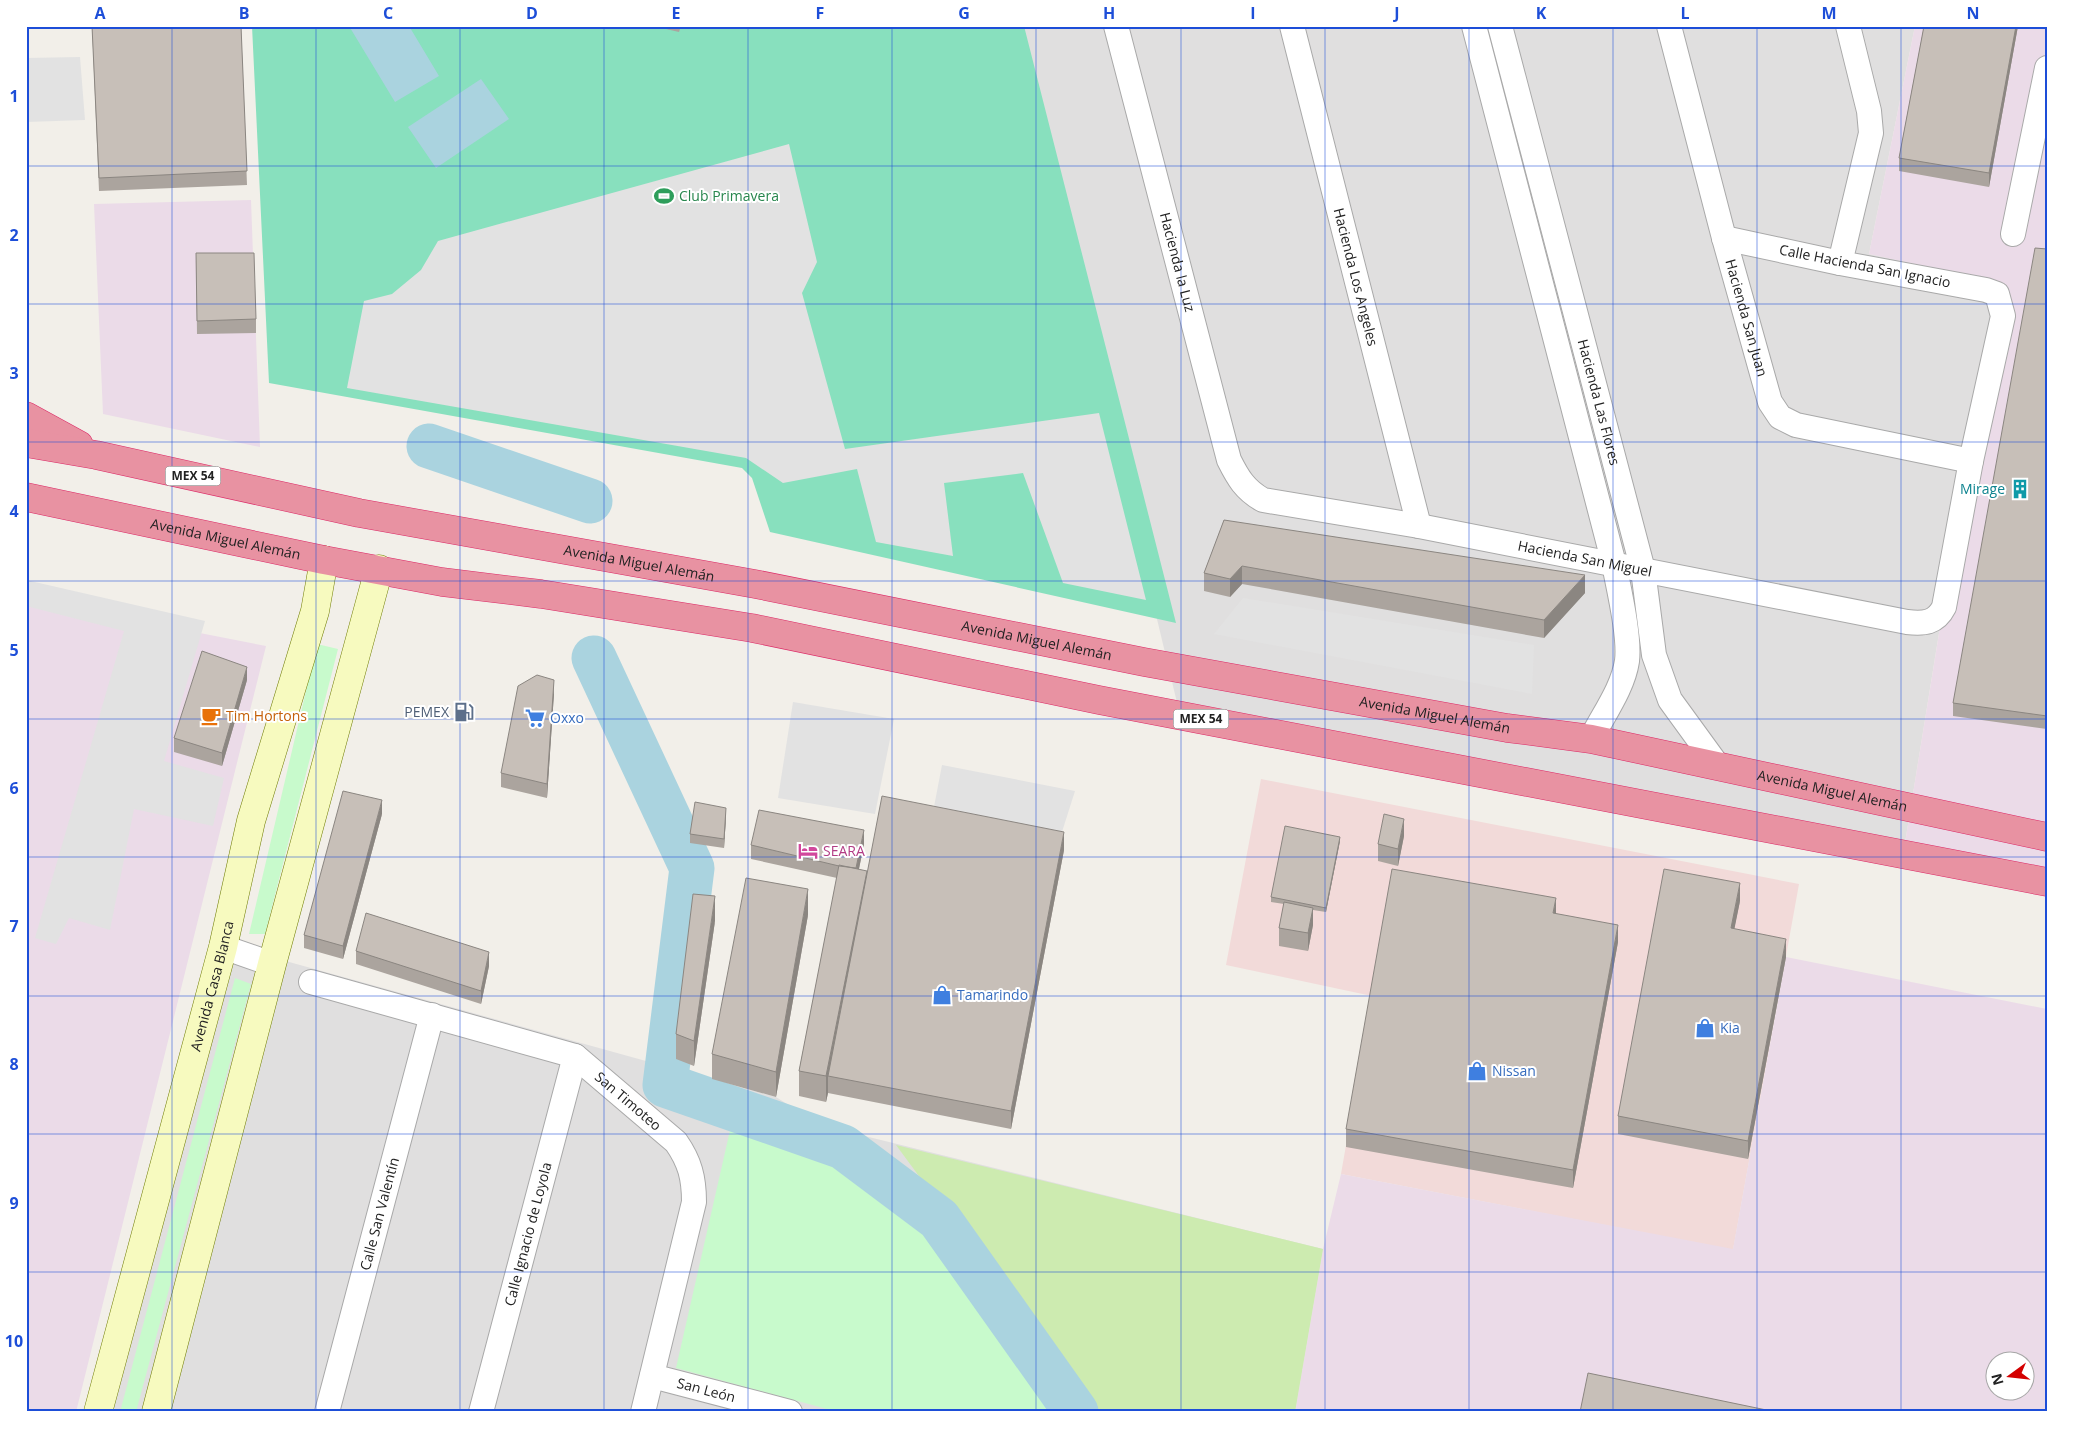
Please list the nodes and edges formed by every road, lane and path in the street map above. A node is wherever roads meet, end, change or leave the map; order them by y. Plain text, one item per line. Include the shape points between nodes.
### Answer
1 (1116, 26) edge
2 (1292, 26) edge
3 (1474, 26) edge
4 (1500, 26) edge
5 (1669, 26) edge
6 (1848, 26) edge
7 (2047, 68) edge
8 (2012, 234) dead end
9 (1724, 238) junction
10 (1840, 263) junction
11 (26, 416) edge
12 (26, 442) edge
13 (96, 455) junction
14 (1971, 462) junction
15 (1250, 493) joint
16 (26, 497) edge
17 (1419, 526) junction
18 (324, 560) junction
19 (1614, 564) junction
20 (379, 569) junction
21 (1643, 570) junction
22 (1591, 739) junction
23 (1718, 766) junction
24 (2047, 837) edge
25 (2047, 882) edge
26 (223, 947) junction
27 (272, 964) junction
28 (310, 982) dead end
29 (432, 1015) junction
30 (575, 1056) junction
31 (652, 1376) junction
32 (98, 1412) edge
33 (156, 1412) edge
34 (327, 1412) edge
35 (481, 1412) edge
36 (643, 1412) edge
37 (790, 1412) edge

1 - 15 street, Hacienda la Luz via 1230,460 1239,480
2 - 17 street, Hacienda Los Angeles
3 - 19 street, Hacienda Las Flores
4 - 21 street, Hacienda Las Flores
5 - 9 street, Hacienda San Juan
6 - 10 street via 1869,110 1871,133
7 - 8 street
9 - 10 street, Calle Hacienda San Ignacio
9 - 14 street, Hacienda San Juan via 1770,402 1780,417 1796,424
10 - 14 street, Calle Hacienda San Ignacio via 1997,294 2003,316
11 - 13 highway
12 - 13 highway, Avenida Miguel Alemán / MEX 54
13 - 22 highway, Avenida Miguel Alemán / MEX 54 via 358,513 755,584 1144,662 1508,728
14 - 21 street, Hacienda San Miguel via 1944,607 1932,622 1920,623
15 - 17 street, Hacienda San Miguel via 1263,500
16 - 18 highway, Avenida Miguel Alemán / MEX 54
17 - 19 street, Hacienda San Miguel
18 - 20 highway, Avenida Miguel Alemán / MEX 54
18 - 26 street, Avenida Casa Blanca via 315,611 251,821
19 - 21 street, Hacienda San Miguel
19 - 22 street, Hacienda Las Flores via 1627,661
20 - 25 highway, Avenida Miguel Alemán / MEX 54 via 442,582 541,594 752,628 1100,700
20 - 27 street
21 - 23 street, Hacienda Las Flores via 1654,655 1670,700
22 - 23 highway, Avenida Miguel Alemán / MEX 54
23 - 24 highway, Avenida Miguel Alemán / MEX 54
26 - 27 street
26 - 32 street, Avenida Casa Blanca
27 - 33 street
28 - 29 street, San Timoteo
29 - 30 street, San Timoteo
29 - 34 street, Calle San Valentín
30 - 31 street, San Timoteo via 676,1142 688,1159 694,1180 694,1202
30 - 35 street, Calle Ignacio de Loyola
31 - 36 street, San Timoteo
31 - 37 street, San León

